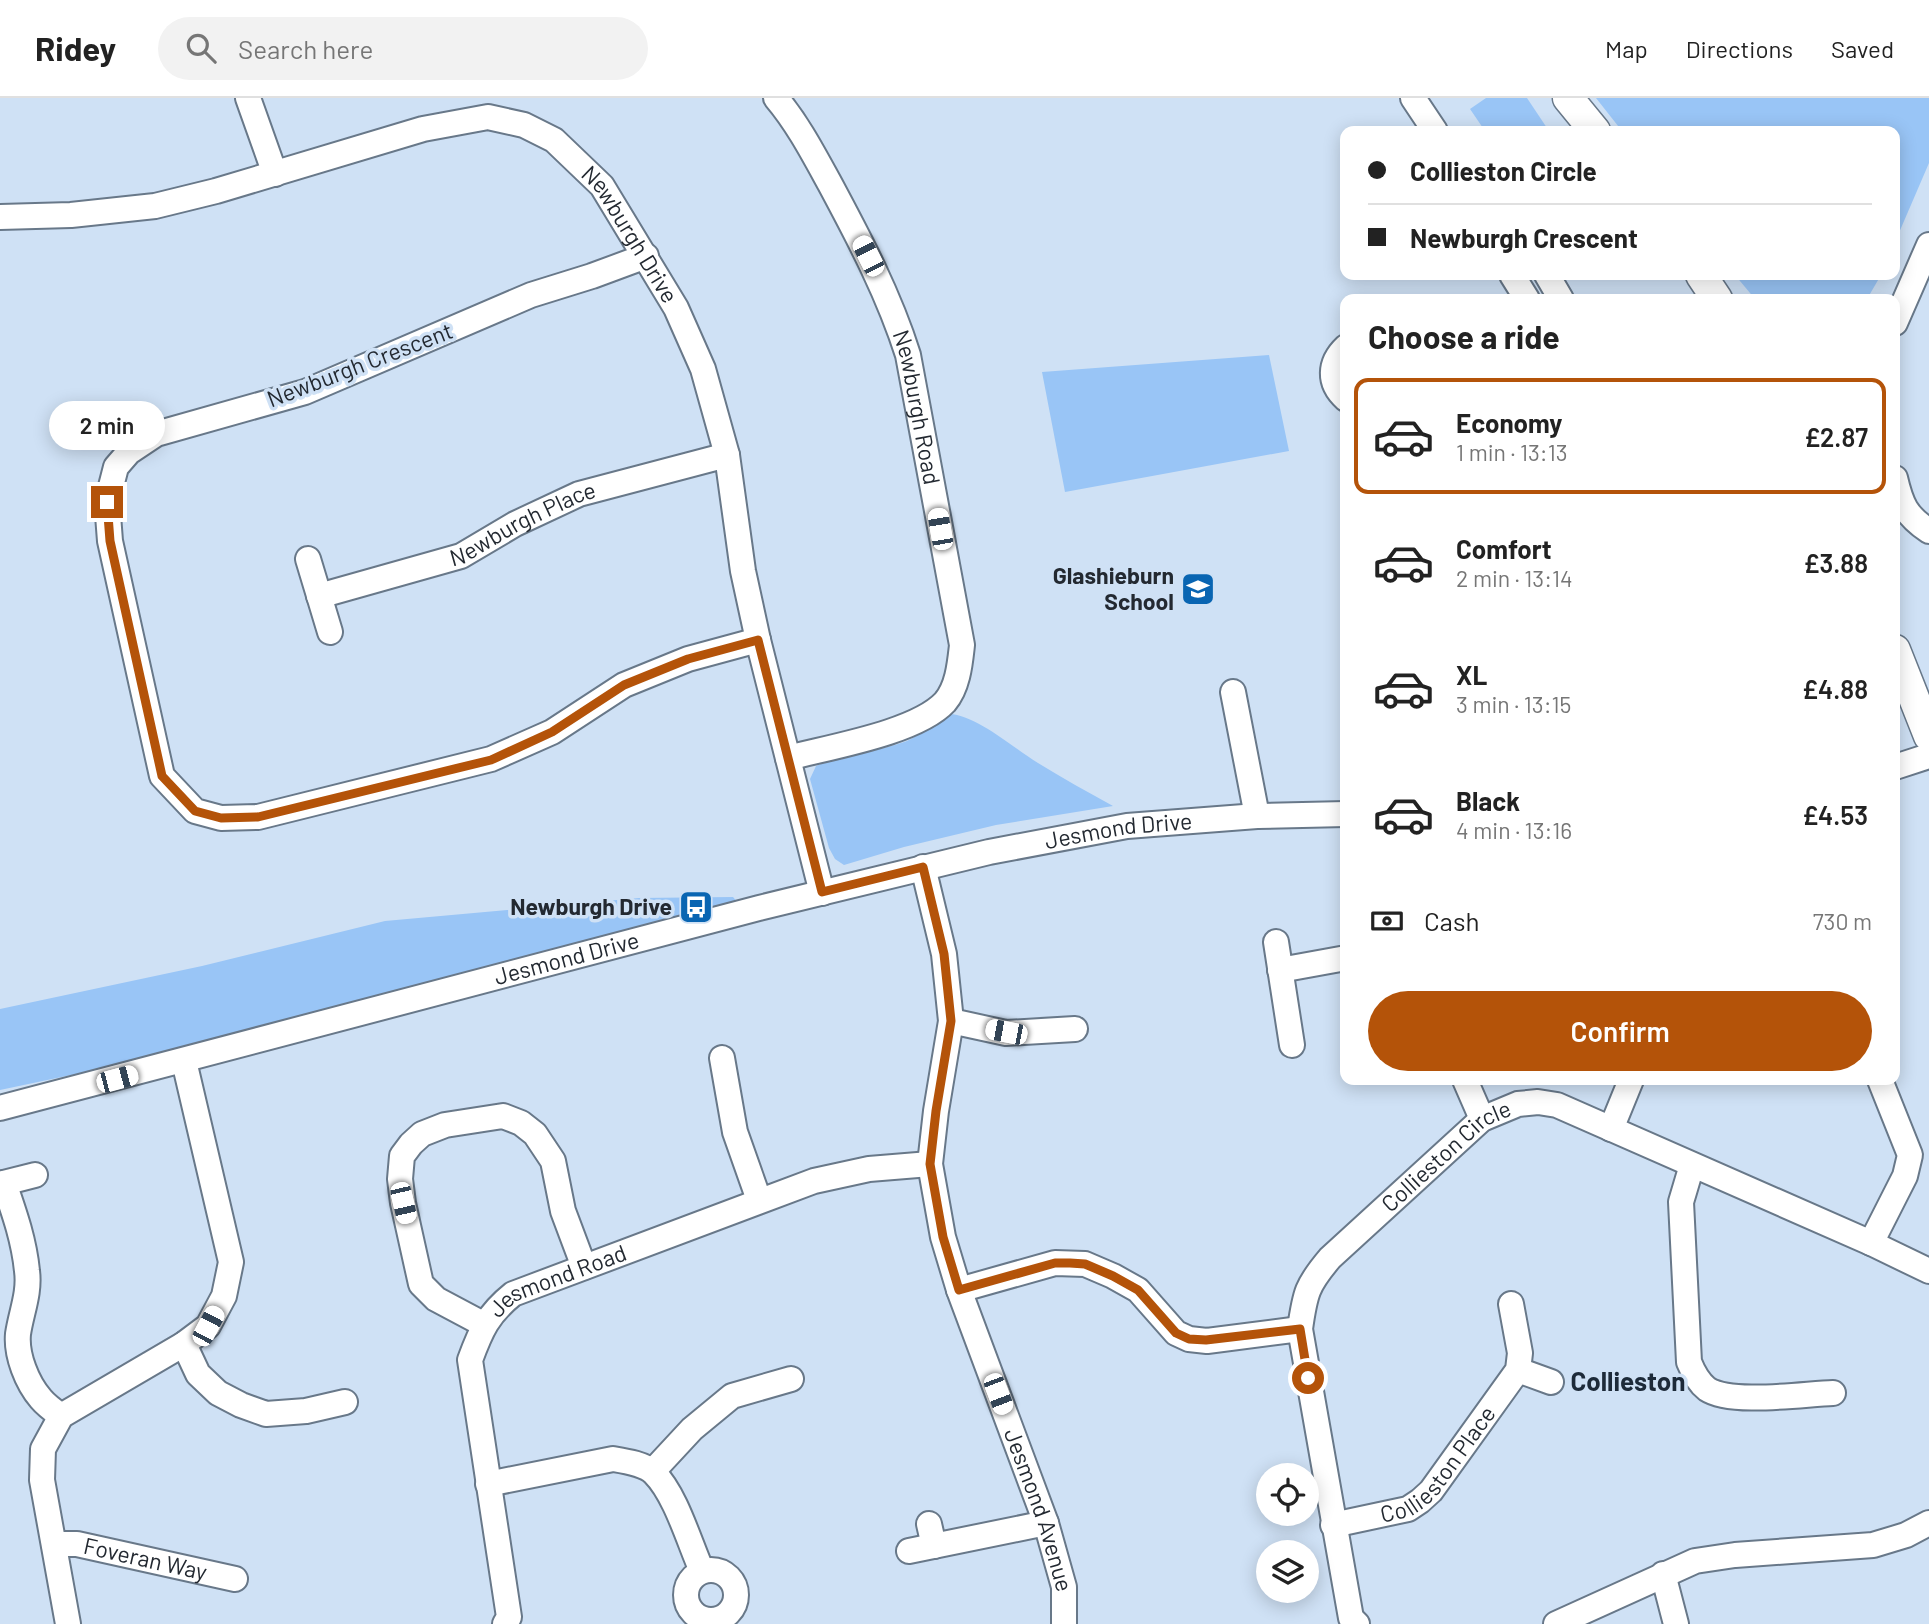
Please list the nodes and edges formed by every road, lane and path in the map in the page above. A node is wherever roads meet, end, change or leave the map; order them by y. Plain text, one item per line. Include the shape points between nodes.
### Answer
1 (248, 98) edge
2 (776, 98) edge
3 (1413, 98) edge
4 (1568, 98) edge
5 (1432, 126) edge
6 (1591, 126) edge
7 (275, 174) junction
8 (0, 218) edge
9 (1929, 245) edge
10 (646, 256) junction
11 (1900, 312) edge
12 (1340, 354) edge
13 (1340, 394) edge
14 (727, 455) junction
15 (1900, 500) edge
16 (1929, 531) edge
17 (308, 559) dead end
18 (319, 596) junction
19 (330, 632) dead end
20 (758, 640) junction
21 (1900, 663) edge
22 (1233, 692) dead end
23 (1929, 736) edge
24 (1929, 756) edge
25 (788, 758) junction
26 (1900, 765) edge
27 (1340, 814) edge
28 (1257, 816) junction
29 (923, 867) junction
30 (822, 892) junction
31 (1276, 942) dead end
32 (1340, 959) edge
33 (1280, 970) junction
34 (951, 1021) junction
35 (1075, 1029) dead end
36 (1292, 1045) dead end
37 (722, 1058) dead end
38 (184, 1061) junction
39 (1467, 1085) edge
40 (1629, 1085) edge
41 (1882, 1085) edge
42 (0, 1108) edge
43 (1482, 1119) junction
44 (1611, 1129) junction
45 (930, 1164) junction
46 (1692, 1165) junction
47 (35, 1175) dead end
48 (2, 1184) edge
49 (759, 1200) junction
50 (1871, 1243) junction
51 (584, 1267) junction
52 (1929, 1271) edge
53 (959, 1290) junction
54 (1511, 1304) dead end
55 (483, 1324) junction
56 (1300, 1329) junction
57 (184, 1344) junction
58 (1518, 1370) junction
59 (791, 1379) dead end
60 (1550, 1382) dead end
61 (1833, 1393) dead end
62 (345, 1402) dead end
63 (61, 1416) junction
64 (653, 1471) junction
65 (488, 1484) junction
66 (1046, 1523) junction
67 (1929, 1523) edge
68 (1333, 1525) junction
69 (54, 1544) junction
70 (909, 1551) dead end
71 (702, 1571) dead end
72 (1663, 1574) junction
73 (235, 1579) dead end
74 (68, 1624) edge
75 (505, 1624) edge
76 (1064, 1624) edge
77 (1357, 1624) edge
78 (1556, 1624) edge
79 (1676, 1624) edge

1 - 7 street
2 - 25 street, Newburgh Road via 811,149 895,315 908,355 962,645 958,675 946,701 925,716 898,729
3 - 5 street
4 - 6 main road
7 - 8 street, Newburgh Drive via 155,206
7 - 10 street, Newburgh Drive via 423,129 488,117 524,125 554,139 602,186
9 - 11 street
10 - 14 street, Newburgh Drive via 703,369
10 - 20 street, Newburgh Crescent via 531,295 305,392 156,434 129,452 116,467 107,502 110,541 162,776 195,811 221,818 258,817 307,806 491,760 552,732 624,685 688,659
12 - 13 street via 1332,367 1332,379
14 - 18 street, Newburgh Place via 579,494 461,556
14 - 20 street, Newburgh Drive
15 - 16 street via 1915,522
17 - 18 street
18 - 19 street
20 - 25 street, Newburgh Drive
21 - 23 main road
22 - 28 street
24 - 26 street
25 - 30 street, Newburgh Drive
27 - 28 street, Jesmond Drive
28 - 29 street, Jesmond Drive via 1127,826
29 - 30 street, Jesmond Drive
29 - 34 street, Jesmond Avenue via 944,954
30 - 38 street, Jesmond Drive
31 - 33 street
32 - 33 street
33 - 36 street
34 - 35 street via 1006,1032
34 - 45 street, Jesmond Avenue
37 - 49 street via 735,1132
38 - 42 street, Jesmond Drive
38 - 57 street via 231,1262 224,1296 208,1326
39 - 43 street
40 - 44 street
41 - 50 street via 1910,1155 1905,1176
43 - 44 street, Collieston Circle via 1518,1104 1538,1102 1557,1105
43 - 56 street, Collieston Circle via 1330,1258 1312,1279
44 - 46 street, Collieston Circle
45 - 49 street, Jesmond Road via 856,1171
45 - 53 street, Jesmond Avenue via 943,1237
46 - 50 street, Collieston Circle
46 - 61 street via 1681,1202 1689,1362 1699,1382 1729,1397
47 - 48 street
48 - 63 street via 22,1237 28,1273 18,1351 40,1398
49 - 51 street, Jesmond Road
50 - 52 street, Collieston Circle
51 - 55 street, Jesmond Road via 513,1294
51 - 55 street via 563,1211 553,1161 522,1123 503,1116 445,1125 422,1135 402,1156 400,1179 421,1284 436,1300
53 - 56 street via 1055,1263 1085,1264 1138,1290 1176,1333 1189,1339
53 - 66 street, Jesmond Avenue
54 - 58 street via 1520,1353
55 - 65 street, Jesmond Road via 470,1360
56 - 68 street, Collieston Circle
57 - 62 street via 198,1374 218,1393 241,1405 266,1413 306,1411
57 - 63 street
58 - 60 street
58 - 68 street, Collieston Place via 1420,1501 1408,1508
59 - 64 street via 732,1396 692,1429
63 - 69 street via 43,1449 42,1464
64 - 65 street via 613,1459
64 - 71 street via 671,1498
65 - 75 street, Jesmond Road via 509,1617
66 - 70 street via 931,1535
66 - 76 street, Jesmond Avenue via 1064,1587
67 - 72 street via 1872,1545 1735,1555 1695,1561
68 - 77 street, Collieston Circle via 1351,1618
69 - 73 street, Foveran Way via 76,1544
69 - 74 street
72 - 78 street
72 - 79 street

